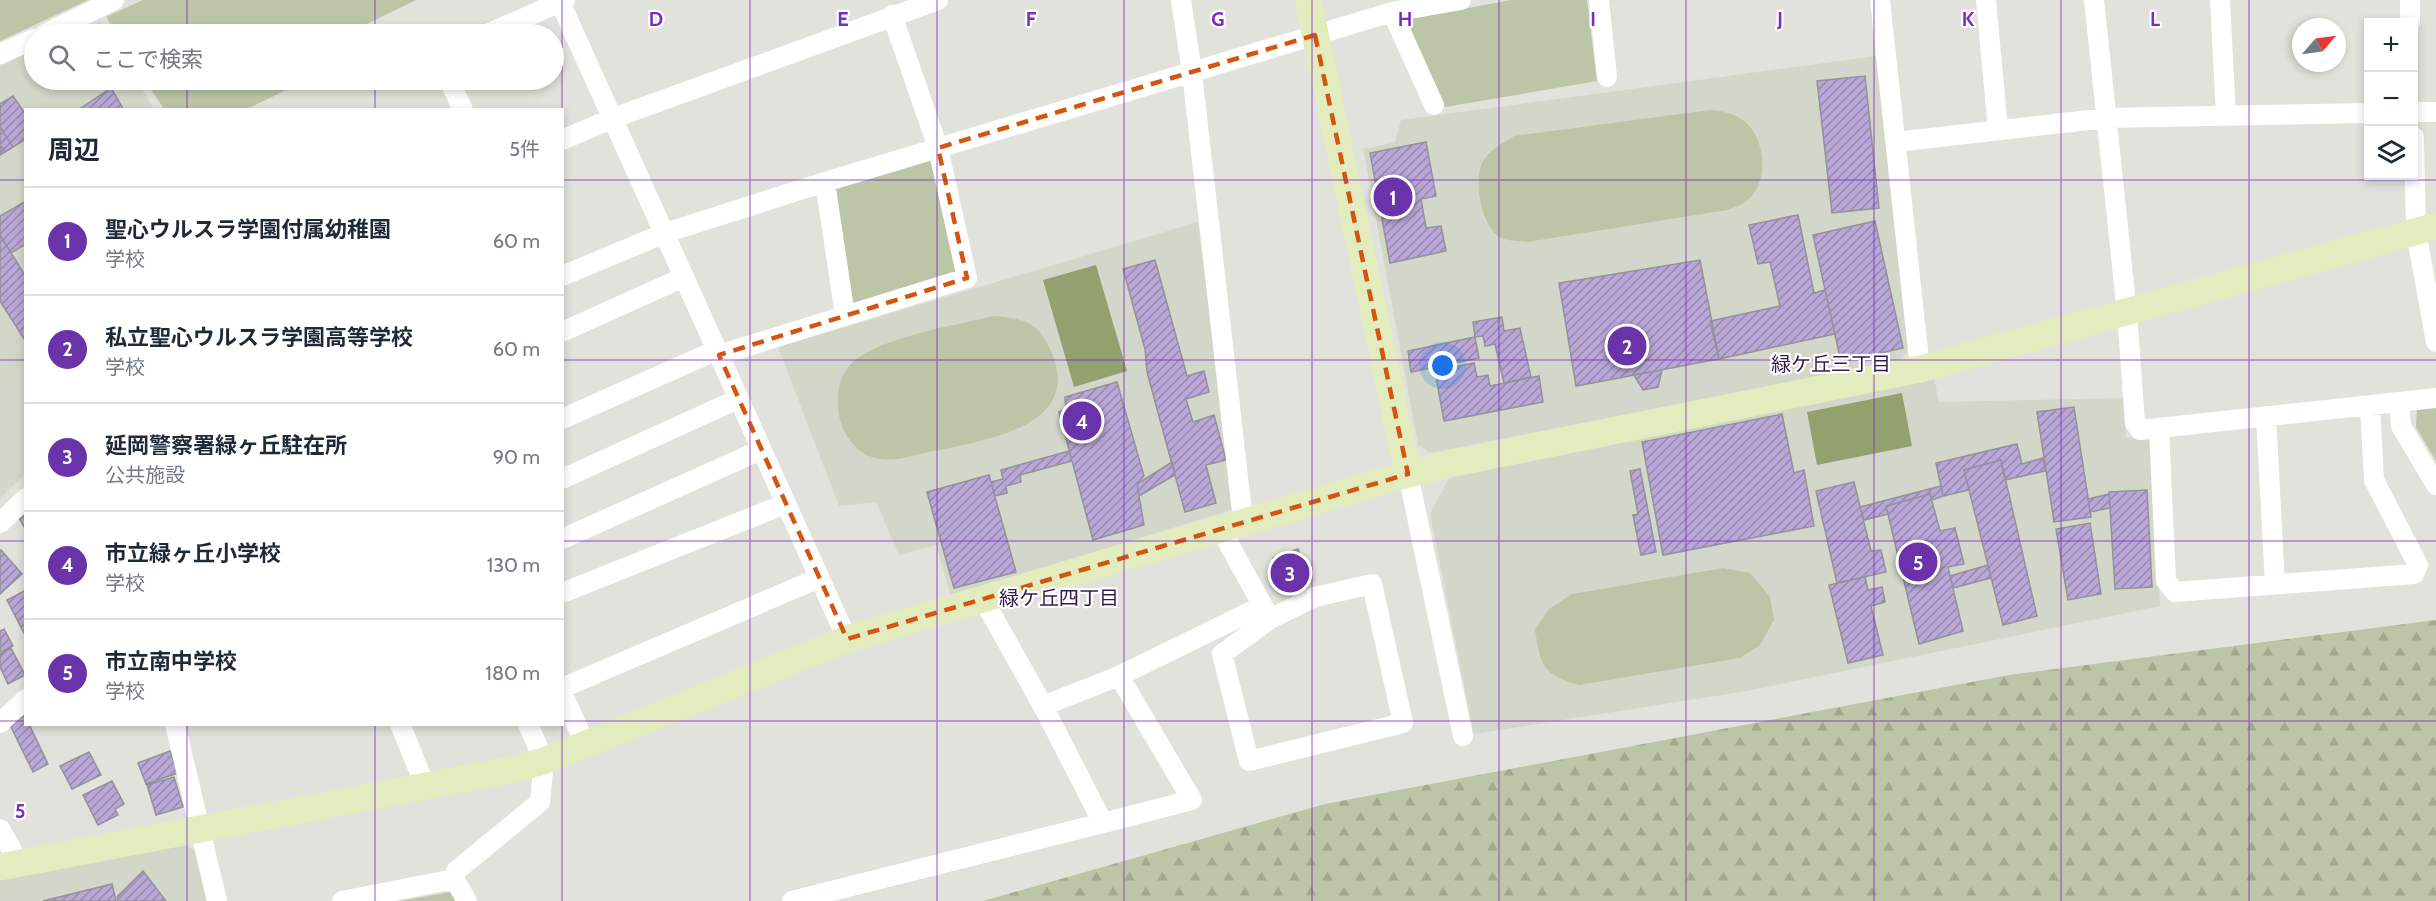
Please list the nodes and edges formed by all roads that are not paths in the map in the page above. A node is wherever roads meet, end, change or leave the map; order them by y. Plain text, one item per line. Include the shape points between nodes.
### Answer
1 (114, 0) edge
2 (938, 0) edge
3 (1181, 0) edge
4 (1308, 0) edge
5 (1461, 0) edge
6 (1599, 0) edge
7 (1881, 0) edge
8 (1986, 0) edge
9 (2094, 0) edge
10 (2220, 0) edge
11 (2410, 0) edge
12 (563, 1) edge
13 (1392, 12) junction
14 (892, 15) junction
15 (2410, 18) edge
16 (65, 24) edge
17 (510, 24) edge
18 (1315, 35) junction
19 (24, 43) edge
20 (0, 54) edge
21 (1192, 73) junction
22 (1607, 77) dead end
23 (454, 90) edge
24 (1434, 105) dead end
25 (462, 108) edge
26 (2418, 112) edge
27 (2436, 112) edge
28 (2364, 113) edge
29 (2226, 116) junction
30 (2106, 118) junction
31 (611, 119) junction
32 (1998, 130) junction
33 (564, 139) edge
34 (1896, 142) junction
35 (938, 148) junction
36 (2418, 168) edge
37 (825, 182) junction
38 (2426, 229) edge
39 (665, 234) junction
40 (564, 275) edge
41 (684, 277) junction
42 (2127, 313) junction
43 (845, 316) junction
44 (564, 331) edge
45 (2436, 342) edge
46 (718, 353) junction
47 (1920, 369) junction
48 (2436, 398) edge
49 (738, 399) junction
50 (2399, 402) junction
51 (2370, 405) junction
52 (2266, 416) junction
53 (564, 418) edge
54 (2160, 428) junction
55 (761, 450) junction
56 (1408, 474) junction
57 (564, 478) edge
58 (2436, 485) edge
59 (24, 500) edge
60 (785, 504) junction
61 (0, 523) edge
62 (1232, 525) junction
63 (564, 538) edge
64 (819, 578) junction
65 (2275, 584) junction
66 (564, 592) edge
67 (983, 599) junction
68 (1266, 612) junction
69 (847, 639) junction
70 (1119, 676) junction
71 (564, 687) edge
72 (564, 697) edge
73 (24, 701) edge
74 (1043, 706) junction
75 (0, 723) edge
76 (175, 726) edge
77 (401, 726) edge
78 (529, 726) edge
79 (1463, 736) dead end
80 (585, 743) junction
81 (544, 761) junction
82 (426, 788) junction
83 (1102, 823) junction
84 (0, 829) edge
85 (200, 830) junction
86 (9, 865) edge
87 (453, 879) junction
88 (217, 901) edge
89 (342, 901) edge
90 (468, 901) edge
91 (792, 901) edge

1 - 16 street
2 - 14 street
3 - 21 street
4 - 18 street
5 - 13 street
6 - 22 street
7 - 34 street
8 - 32 street
9 - 30 street
10 - 29 street
11 - 15 street
12 - 17 street
12 - 31 street
13 - 18 street
13 - 24 street
14 - 31 street
14 - 35 street
18 - 21 street
18 - 56 street
19 - 20 street
21 - 35 street
21 - 62 street
23 - 25 street
26 - 27 street
28 - 29 street
29 - 30 street
30 - 32 street
30 - 42 street
31 - 33 street
31 - 39 street
32 - 34 street
34 - 47 street
35 - 37 street
35 - 43 street via 967,278
36 - 38 street
37 - 39 street
37 - 43 street
38 - 42 street
38 - 45 street
39 - 40 street
39 - 41 street
41 - 44 street
41 - 46 street
42 - 47 street
42 - 54 street via 2135,423 2140,430
43 - 46 street
46 - 49 street
46 - 53 street
47 - 56 street
48 - 50 street
49 - 55 street
49 - 57 street
50 - 51 street
50 - 58 street via 2401,426
51 - 52 street
51 - 65 street via 2374,480 2418,565 2414,574
52 - 54 street
52 - 65 street
54 - 65 street via 2166,581 2175,592
55 - 60 street
55 - 63 street
56 - 62 street
56 - 79 street
59 - 61 street
60 - 64 street
60 - 66 street
62 - 67 street
62 - 68 street
64 - 69 street
64 - 71 street
67 - 69 street
67 - 74 street
68 - 68 street via 1372,584 1403,723 1249,761 1222,654
68 - 70 street
69 - 80 street
70 - 74 street
70 - 83 street via 1192,800
72 - 80 street
73 - 75 street
74 - 83 street
76 - 85 street
77 - 82 street
78 - 81 street
80 - 81 street
81 - 82 street
81 - 87 street via 540,802 456,871
82 - 85 street
83 - 91 street
84 - 86 street
85 - 86 street
85 - 88 street
87 - 89 street
87 - 90 street

